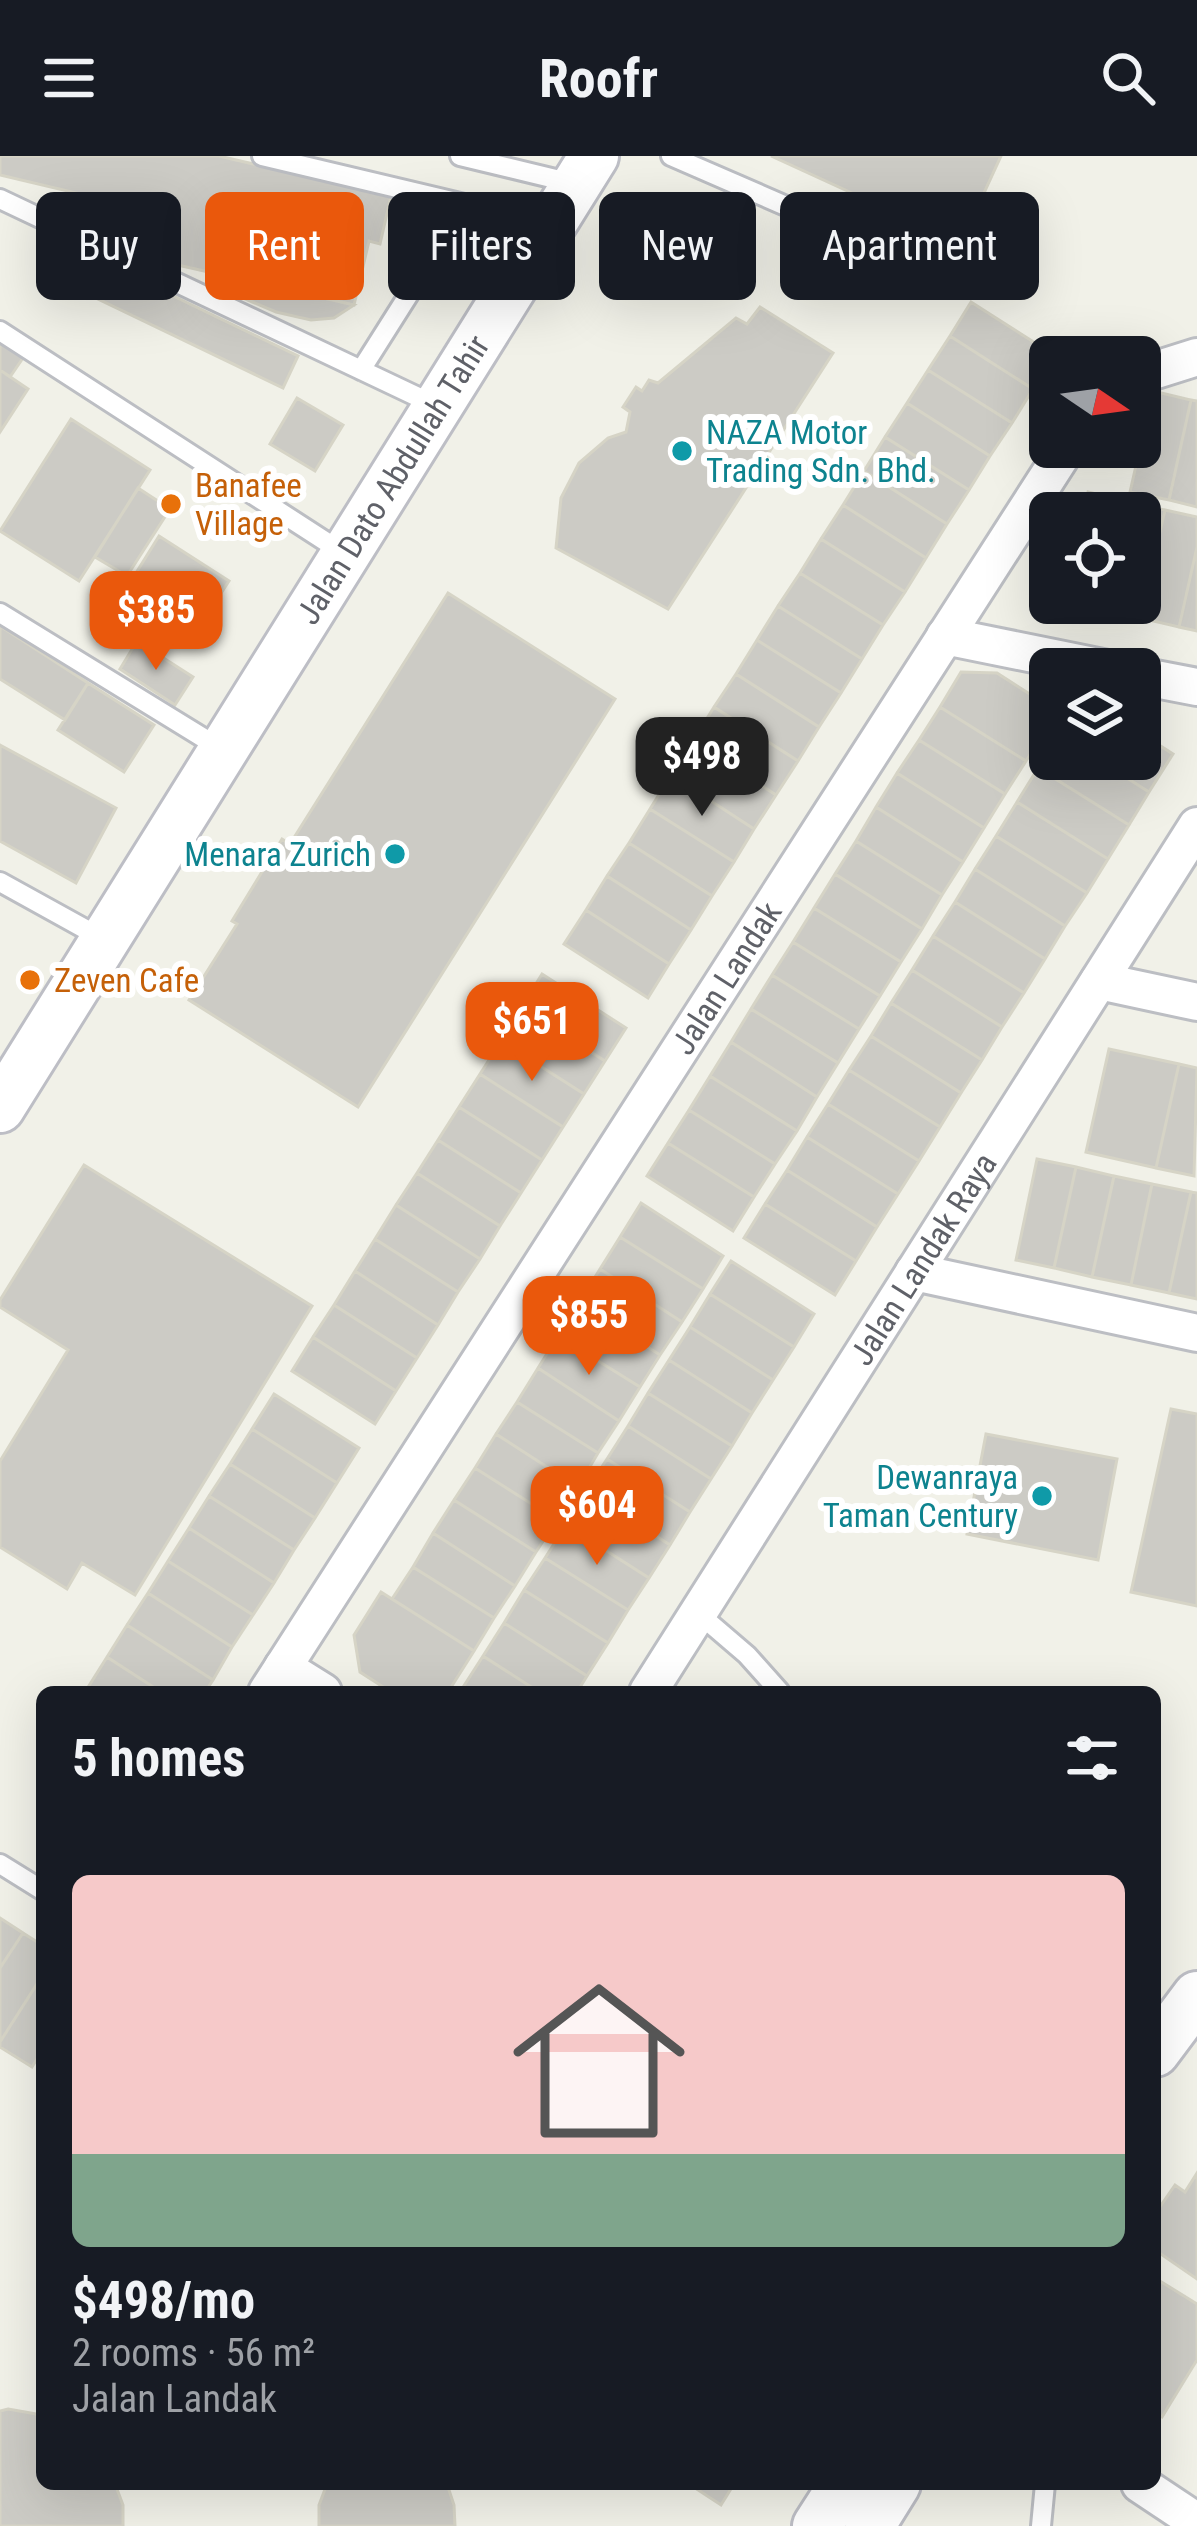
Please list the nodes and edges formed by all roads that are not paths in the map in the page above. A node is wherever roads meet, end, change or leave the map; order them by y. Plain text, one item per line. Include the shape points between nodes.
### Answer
1 (262, 156) edge
2 (460, 156) edge
3 (670, 156) edge
4 (710, 164) edge
5 (585, 170) edge
6 (415, 192) edge
7 (780, 197) edge
8 (0, 199) edge
9 (405, 300) edge
10 (503, 300) edge
11 (0, 331) edge
12 (1197, 357) edge
13 (1161, 368) edge
14 (361, 370) junction
15 (437, 406) junction
16 (1054, 468) edge
17 (345, 554) junction
18 (0, 614) edge
19 (946, 636) junction
20 (1029, 653) edge
21 (1161, 680) edge
22 (1197, 687) edge
23 (223, 750) junction
24 (1197, 826) edge
25 (0, 882) edge
26 (105, 940) junction
27 (1099, 981) junction
28 (1197, 1002) edge
29 (0, 1108) edge
30 (914, 1272) junction
31 (1197, 1333) edge
32 (698, 1613) junction
33 (275, 1679) edge
34 (652, 1686) edge
35 (775, 1686) edge
36 (0, 1864) edge
37 (36, 1886) edge
38 (1197, 1996) edge
39 (1161, 2045) edge
40 (840, 2490) edge
41 (892, 2490) edge
42 (1045, 2490) edge
43 (1149, 2490) edge
44 (1197, 2522) edge
45 (817, 2526) edge
46 (870, 2526) edge
47 (1041, 2526) edge

1 - 6 lane
2 - 5 lane
3 - 4 lane
4 - 7 lane
8 - 14 lane
9 - 14 lane
10 - 15 street, Jalan Dato Abdullah Tahir
11 - 17 lane
12 - 13 street
14 - 15 lane
15 - 17 street, Jalan Dato Abdullah Tahir
16 - 19 street, Jalan Landak
17 - 23 street, Jalan Dato Abdullah Tahir
18 - 23 lane
19 - 20 street
19 - 33 street, Jalan Landak
21 - 22 street
23 - 26 street, Jalan Dato Abdullah Tahir
24 - 27 street, Jalan Landak Raya
25 - 26 lane
26 - 29 street, Jalan Dato Abdullah Tahir
27 - 28 street
27 - 30 street, Jalan Landak Raya
30 - 31 street
30 - 32 street, Jalan Landak Raya
32 - 34 street, Jalan Landak Raya
32 - 35 lane
36 - 37 lane
38 - 39 street
40 - 45 street
41 - 46 street
42 - 47 lane
43 - 44 street

